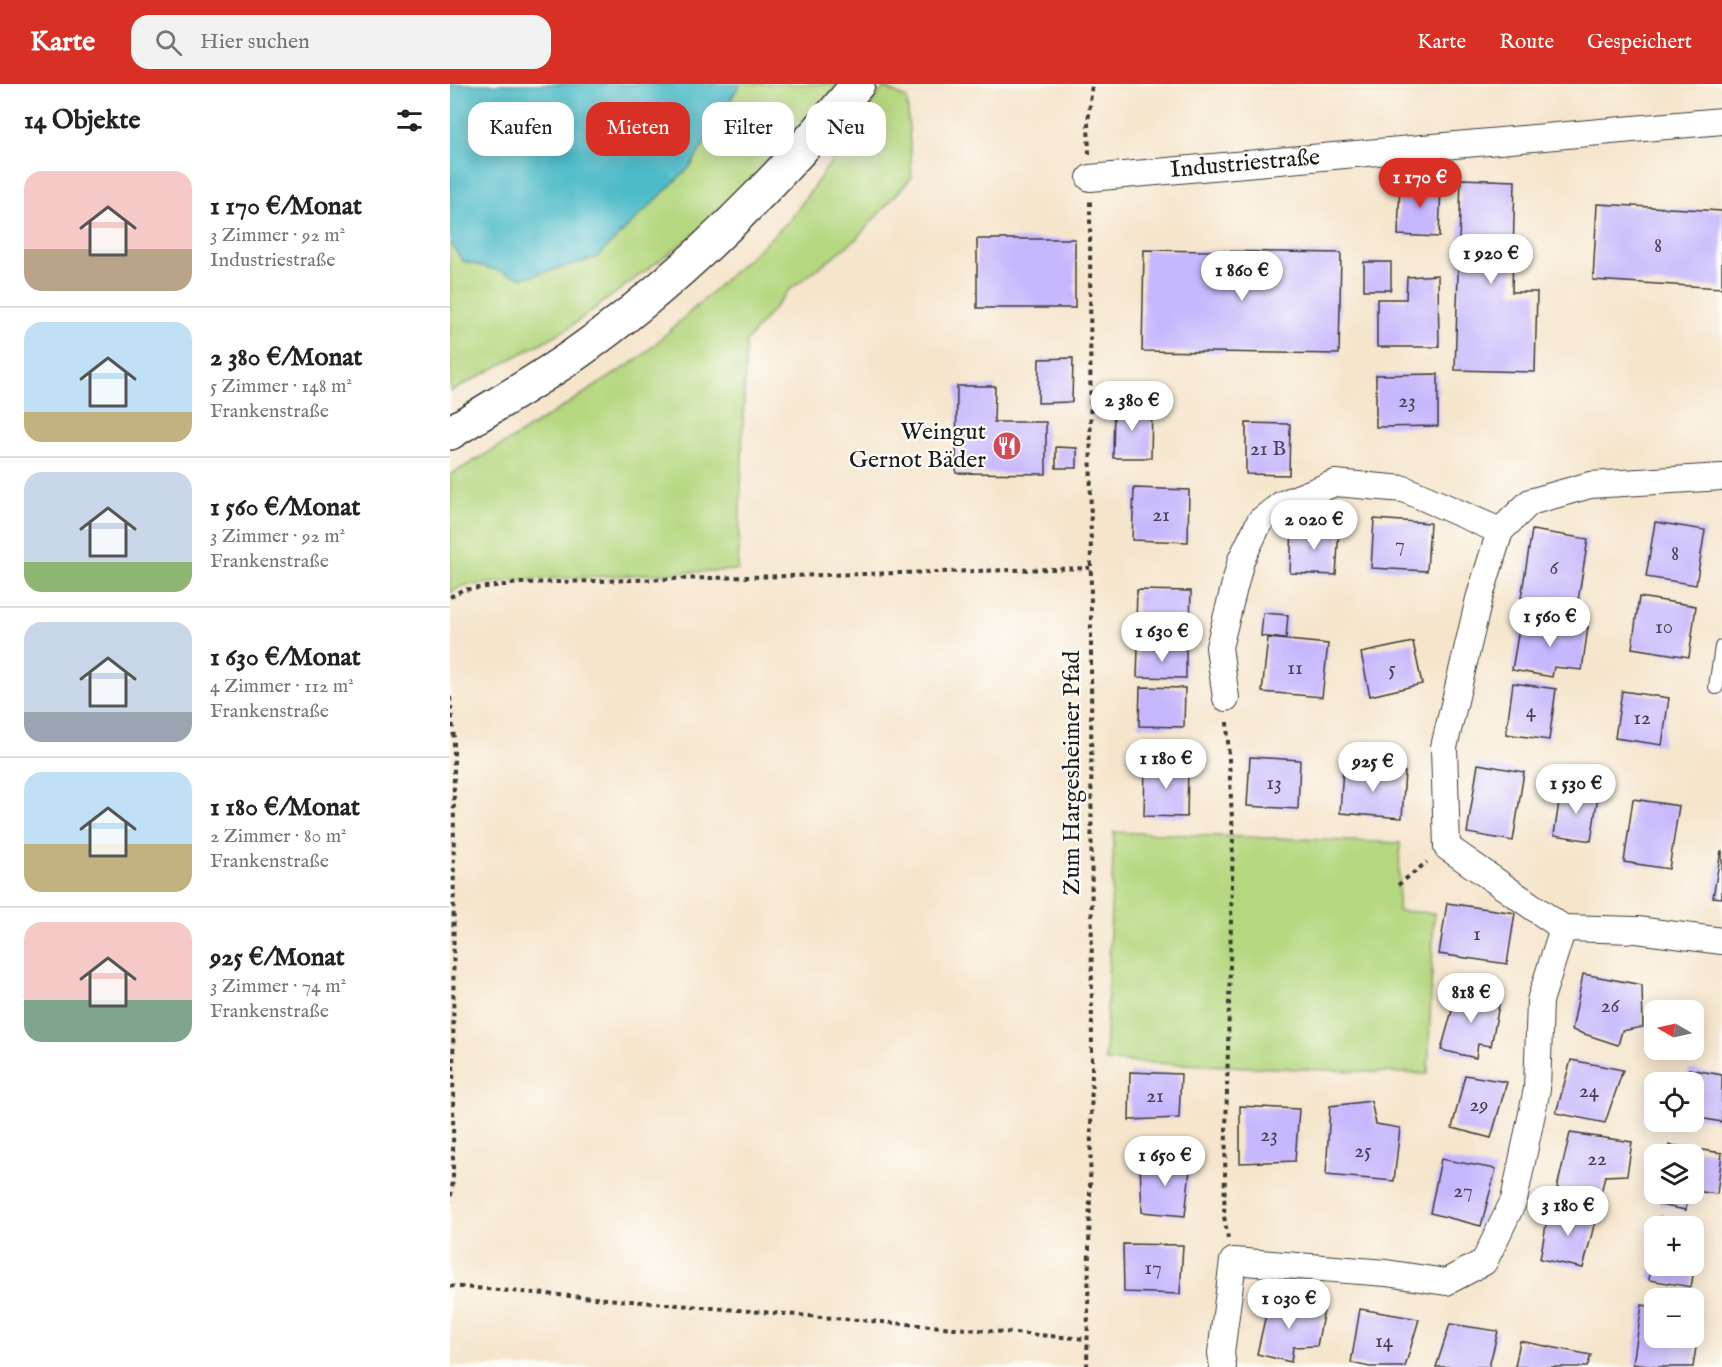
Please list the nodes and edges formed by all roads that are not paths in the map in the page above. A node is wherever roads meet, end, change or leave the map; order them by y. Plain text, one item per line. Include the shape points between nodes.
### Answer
1 (849, 95) edge
2 (1722, 121) edge
3 (1090, 178) road end
4 (450, 433) edge
5 (1722, 477) edge
6 (1500, 531) junction
7 (1722, 647) edge
8 (1716, 687) dead end
9 (1226, 698) road end
10 (1563, 928) junction
11 (1722, 941) edge
12 (1223, 1367) edge

1 - 4 main road via 765,189 664,284 574,355
2 - 3 street, Industriestraße
5 - 6 street via 1590,485 1530,502
6 - 9 street via 1404,489 1335,483 1282,504 1260,520 1241,560 1219,647
6 - 10 street via 1479,599 1444,747 1447,847
7 - 8 lane
10 - 11 street via 1637,930
10 - 12 street via 1540,1001 1537,1089 1514,1200 1484,1262 1446,1282 1386,1273 1233,1262 1221,1353

